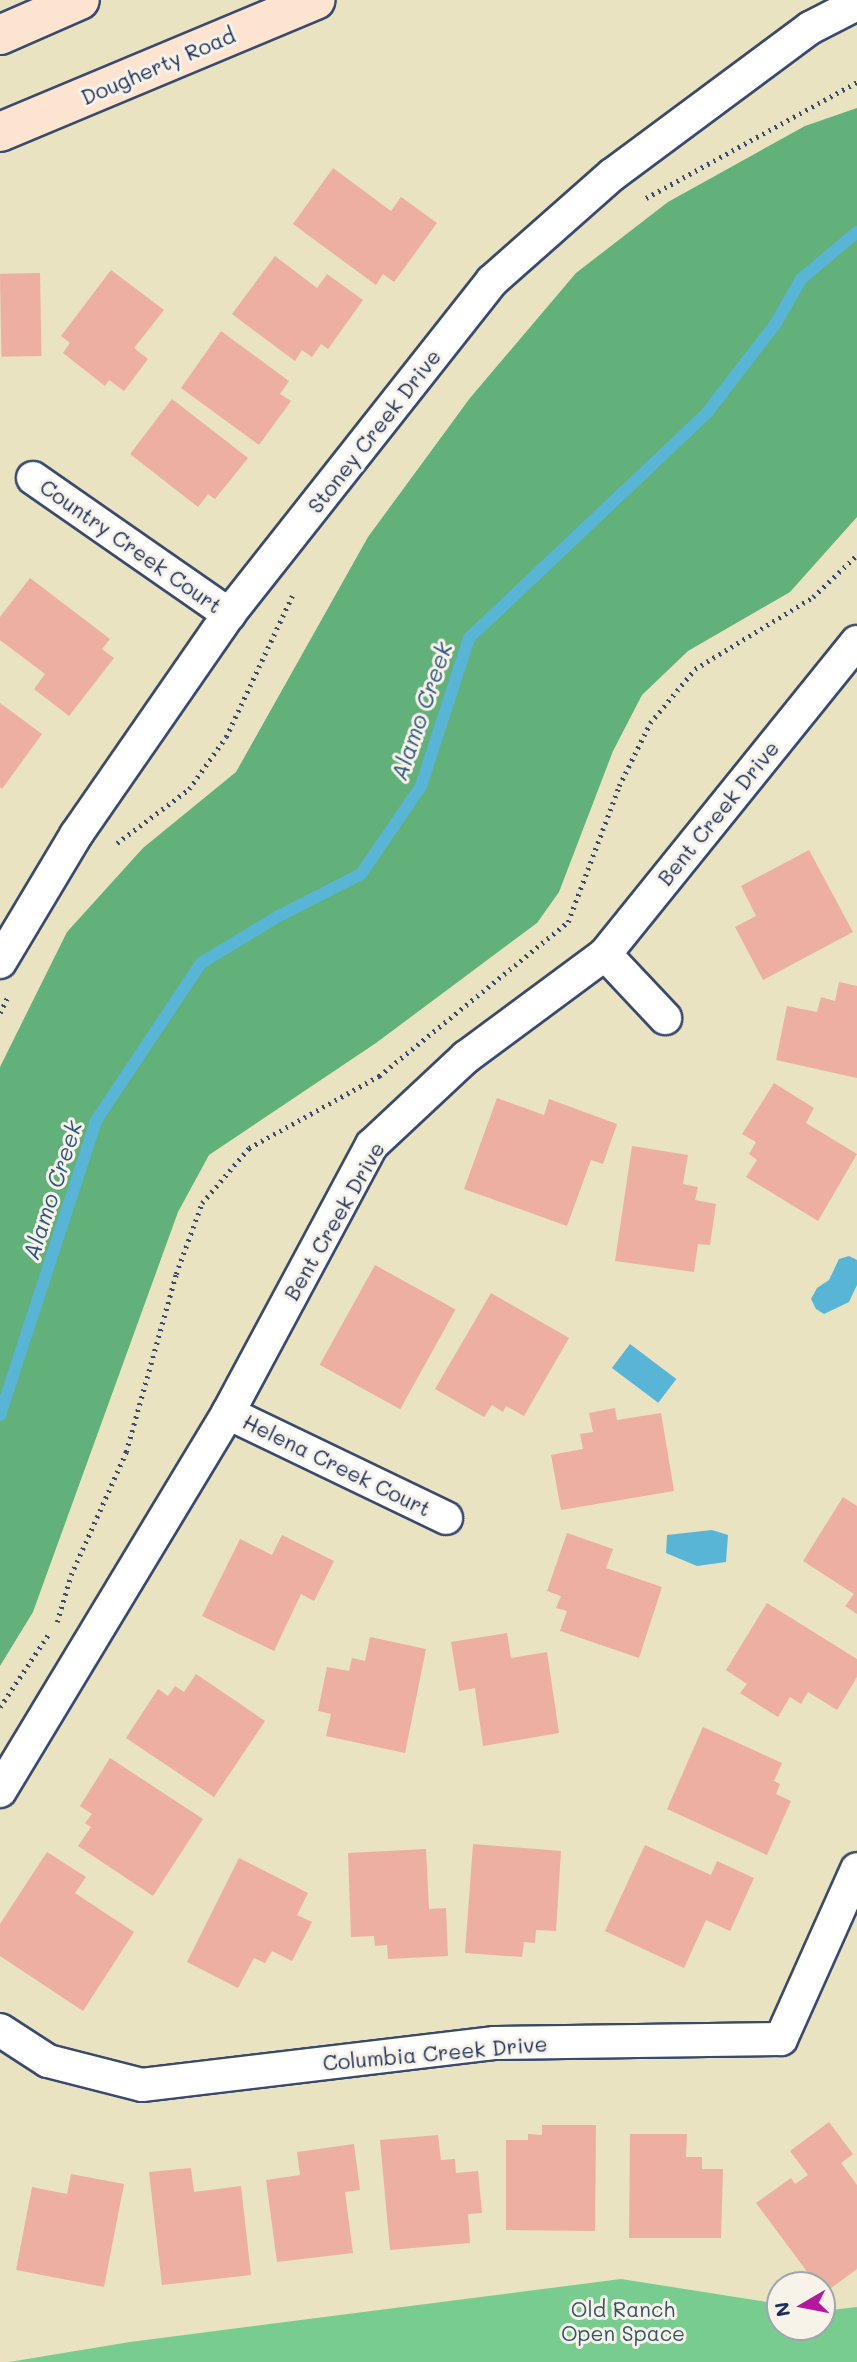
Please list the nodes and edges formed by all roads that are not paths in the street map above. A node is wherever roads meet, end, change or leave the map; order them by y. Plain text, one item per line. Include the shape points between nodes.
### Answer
1 (80, 0) edge
2 (315, 0) edge
3 (857, 4) edge
4 (0, 35) edge
5 (0, 132) edge
6 (33, 478) dead end
7 (229, 614) junction
8 (857, 642) edge
9 (605, 954) junction
10 (0, 962) edge
11 (664, 1018) dead end
12 (228, 1413) junction
13 (446, 1518) dead end
14 (0, 1791) edge
15 (857, 1869) edge
16 (0, 2030) edge

1 - 4 main road
2 - 5 main road, Dougherty Road
3 - 7 street, Stoney Creek Drive via 810,28 653,144 492,281
6 - 7 street, Country Creek Court
7 - 10 street, Stoney Creek Drive via 76,835
8 - 9 street, Bent Creek Drive
9 - 11 street
9 - 12 street, Bent Creek Drive via 466,1057 372,1145
12 - 13 street, Helena Creek Court
12 - 14 street, Bent Creek Drive
15 - 16 street, Columbia Creek Drive via 781,2039 494,2043 142,2085 48,2061

